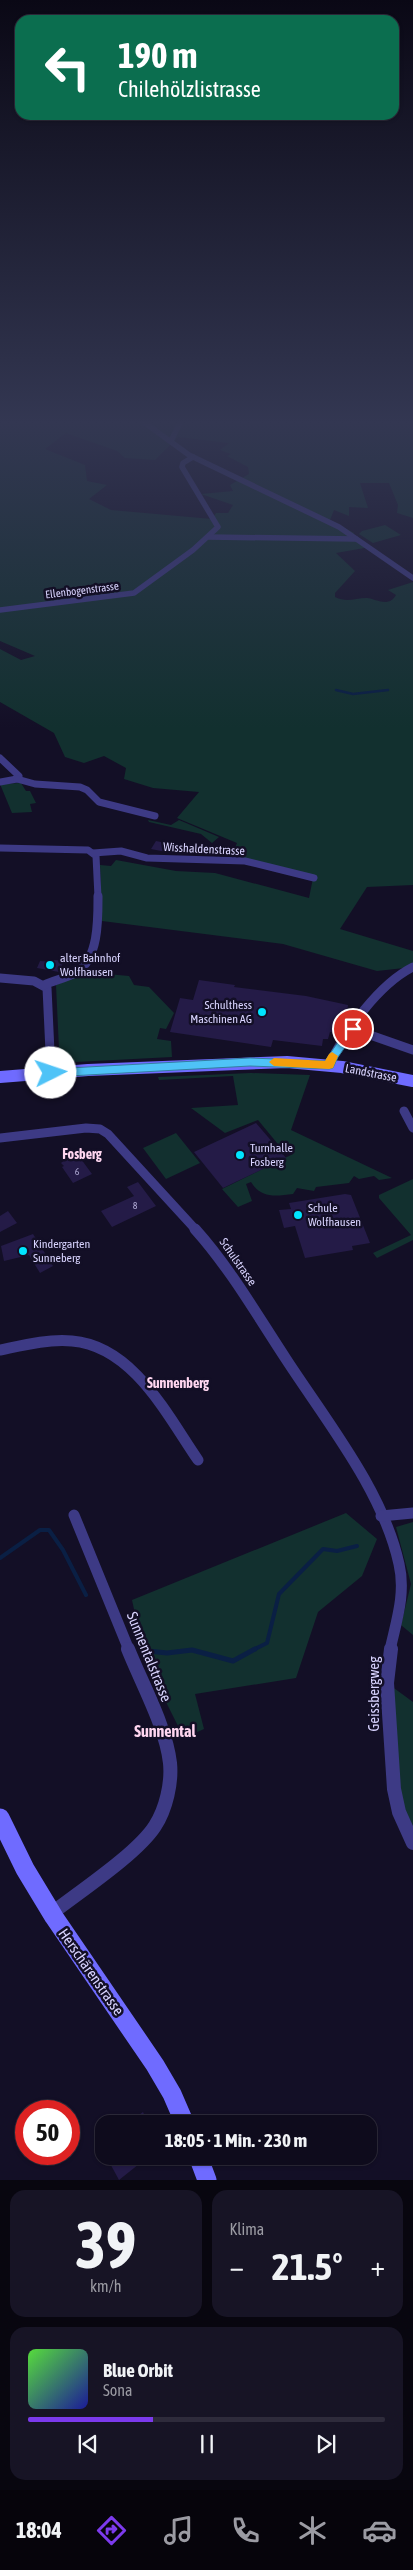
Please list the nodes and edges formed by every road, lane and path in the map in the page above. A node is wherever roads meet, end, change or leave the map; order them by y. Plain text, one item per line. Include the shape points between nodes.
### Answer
1 (217, 525) edge
2 (333, 525) edge
3 (209, 538) junction
4 (358, 539) junction
5 (413, 578) edge
6 (0, 610) edge
7 (0, 758) edge
8 (17, 779) junction
9 (0, 782) edge
10 (155, 816) dead end
11 (0, 848) edge
12 (93, 853) junction
13 (314, 878) dead end
14 (413, 967) edge
15 (0, 978) edge
16 (44, 986) junction
17 (353, 1029) junction
18 (413, 1050) edge
19 (329, 1065) junction
20 (51, 1073) junction
21 (0, 1077) edge
22 (413, 1081) edge
23 (404, 1111) dead end
24 (413, 1128) edge
25 (0, 1138) edge
26 (0, 1350) edge
27 (198, 1460) dead end
28 (413, 1513) edge
29 (74, 1515) dead end
30 (381, 1516) junction
31 (0, 1818) edge
32 (413, 1844) edge
33 (51, 1914) junction
34 (180, 2115) edge
35 (201, 2165) edge
36 (207, 2180) edge

1 - 3 street via 217,530
2 - 4 street
3 - 4 street
3 - 6 street, Ellenbogenstrasse via 134,593
4 - 5 street
7 - 8 street via 14,770
8 - 9 street
8 - 10 street via 35,784 80,787 99,802
11 - 12 street, Wisshaldenstrasse via 77,848
12 - 13 street, Wisshaldenstrasse via 121,851 147,858 245,862
12 - 16 street via 98,925 90,952 80,970
14 - 17 street via 388,983
15 - 16 street via 34,981
16 - 20 street via 49,994
17 - 18 street
17 - 19 street
19 - 20 main road, Landstrasse via 250,1062
19 - 22 main road, Landstrasse
20 - 21 main road, Landstrasse
23 - 24 street
25 - 30 street, Schulstrasse via 86,1128 100,1129 108,1134 222,1262 360,1472
26 - 27 street via 37,1341 71,1340 114,1354 133,1369
28 - 30 street
29 - 33 street, Sunnentalstrasse via 164,1738 170,1764 169,1790 156,1825 139,1845
30 - 32 street, Geissbergweg via 399,1563 402,1581 401,1602 389,1657 388,1693 394,1789 399,1812
31 - 33 main road, Herschärenstrasse via 20,1862
33 - 34 main road, Herschärenstrasse via 159,2072
35 - 36 main road

